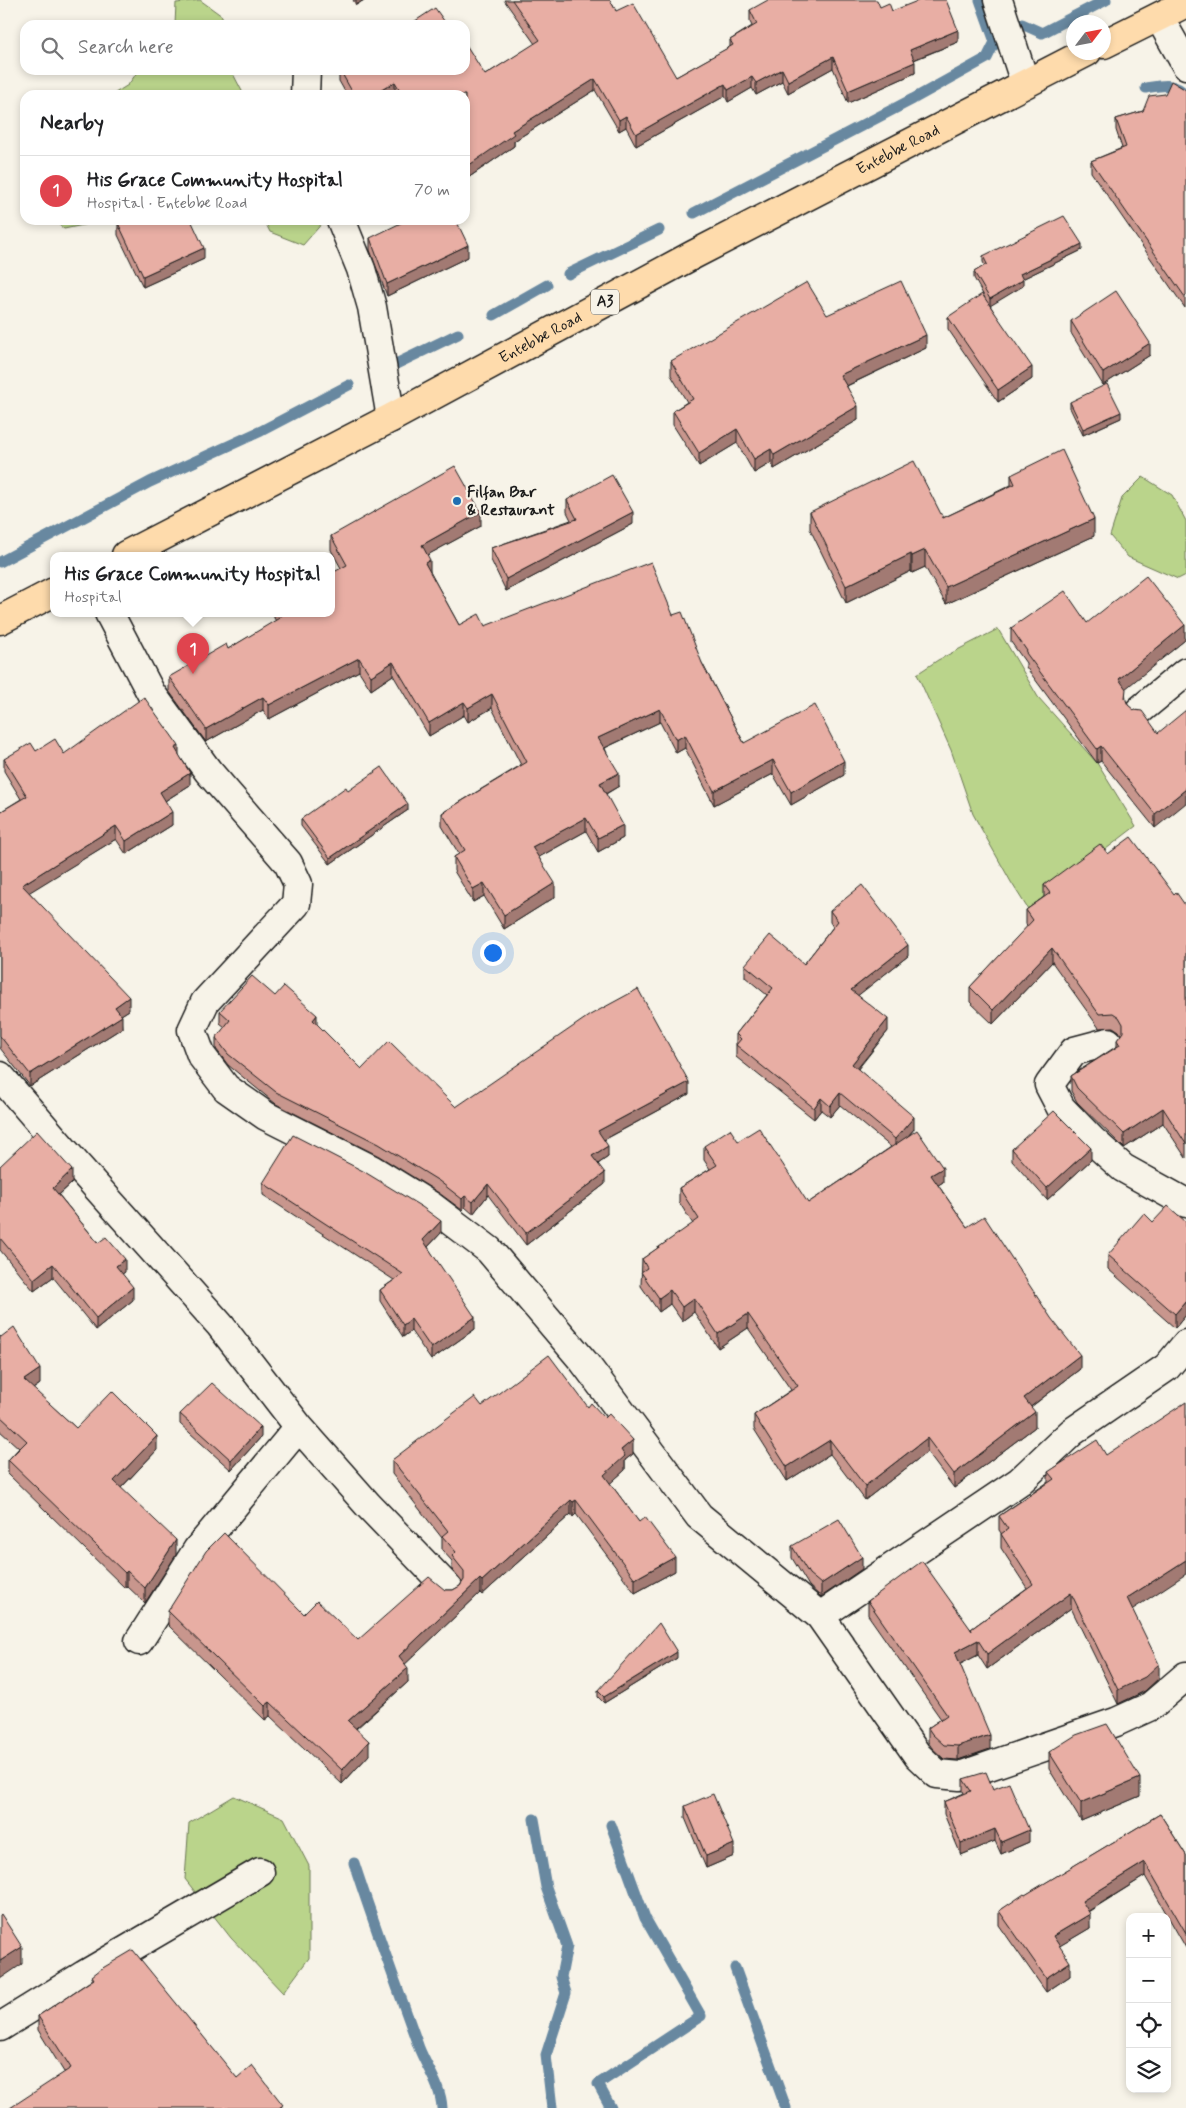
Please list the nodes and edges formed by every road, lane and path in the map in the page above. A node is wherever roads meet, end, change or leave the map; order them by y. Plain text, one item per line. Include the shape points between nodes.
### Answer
1 (998, 0) edge
2 (1186, 3) edge
3 (1159, 17) junction
4 (1111, 41) edge
5 (1071, 60) edge
6 (1186, 65) edge
7 (306, 75) edge
8 (1025, 83) junction
9 (306, 90) edge
10 (343, 225) edge
11 (391, 418) junction
12 (132, 552) edge
13 (50, 594) edge
14 (111, 617) edge
15 (0, 620) edge
16 (1186, 672) edge
17 (1140, 710) edge
18 (1108, 1042) dead end
19 (0, 1076) edge
20 (1186, 1203) edge
21 (1186, 1344) edge
22 (299, 1427) junction
23 (449, 1589) edge
24 (820, 1616) junction
25 (139, 1641) dead end
26 (1186, 1676) edge
27 (260, 1872) dead end
28 (0, 2027) edge

1 - 8 street
2 - 3 main road
3 - 4 main road
3 - 6 street
5 - 8 main road, Entebbe Road / A3
7 - 9 street
8 - 11 main road, Entebbe Road / A3 via 692,255
10 - 11 street via 372,307
11 - 12 main road, Entebbe Road / A3
13 - 15 main road
14 - 24 street via 151,693 208,771 288,863 298,884 296,904 205,1002 192,1030 201,1055 226,1088 266,1116 372,1169 431,1206 490,1250 584,1362 699,1516
16 - 17 street
18 - 20 street via 1074,1051 1049,1085 1061,1108 1123,1168
19 - 22 street via 220,1325
21 - 24 street via 1167,1367 1072,1432 1020,1481
22 - 23 street
22 - 25 street via 197,1550
24 - 26 street via 918,1756 937,1774 960,1776 1116,1722 1151,1706
27 - 28 street

